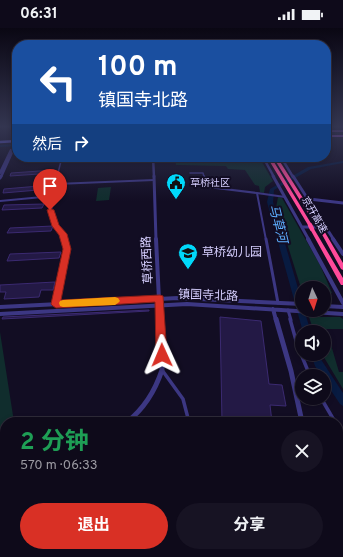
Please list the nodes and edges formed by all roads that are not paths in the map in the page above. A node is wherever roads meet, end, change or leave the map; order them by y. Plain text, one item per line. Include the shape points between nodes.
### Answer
1 (10, 152) edge
2 (12, 152) edge
3 (61, 162) edge
4 (153, 162) edge
5 (271, 162) edge
6 (280, 162) edge
7 (285, 163) edge
8 (267, 164) edge
9 (1, 171) edge
10 (190, 173) dead end
11 (0, 178) edge
12 (154, 180) junction
13 (56, 184) junction
14 (257, 193) junction
15 (52, 196) junction
16 (285, 197) junction
17 (309, 199) junction
18 (0, 201) edge
19 (343, 204) edge
20 (303, 227) junction
21 (322, 227) junction
22 (343, 254) edge
23 (343, 268) edge
24 (343, 283) edge
25 (160, 298) junction
26 (278, 303) junction
27 (295, 303) edge
28 (343, 303) edge
29 (56, 304) junction
30 (160, 305) junction
31 (331, 306) edge
32 (0, 307) edge
33 (343, 307) edge
34 (273, 309) junction
35 (289, 310) junction
36 (295, 310) edge
37 (331, 313) edge
38 (0, 314) edge
39 (343, 314) edge
40 (307, 369) edge
41 (162, 370) junction
42 (325, 405) edge
43 (132, 417) edge
44 (188, 417) edge
45 (301, 417) edge
46 (332, 417) edge

1 - 9 street
2 - 9 street
3 - 13 street
4 - 12 street, 草桥西路
5 - 24 highway, 京开高速
6 - 21 highway, 京开高速
7 - 17 street
8 - 16 street
9 - 11 street
10 - 14 street via 203,172 208,186
12 - 13 street
12 - 25 street, 草桥西路
13 - 15 street
14 - 16 street
14 - 26 street
15 - 18 street
15 - 29 street via 50,210 56,226 63,234 67,249
16 - 20 street
17 - 19 street
17 - 21 street
20 - 21 street
20 - 28 street
21 - 22 street
21 - 23 highway, 京开高速
25 - 26 street, 镇国寺北路
25 - 29 street, 镇国寺北路
25 - 30 street, 草桥西路
26 - 27 street, 镇国寺北路
29 - 32 street, 镇国寺北路
30 - 34 street, 镇国寺北路
30 - 38 street, 镇国寺北路
30 - 41 street, 草桥西路
31 - 33 street
34 - 35 street, 镇国寺北路
34 - 45 street
35 - 36 street, 镇国寺北路
35 - 40 street via 297,344
37 - 39 street, 镇国寺北路
41 - 43 street, 草桥西路 via 149,401
41 - 44 street via 183,399
42 - 46 street

